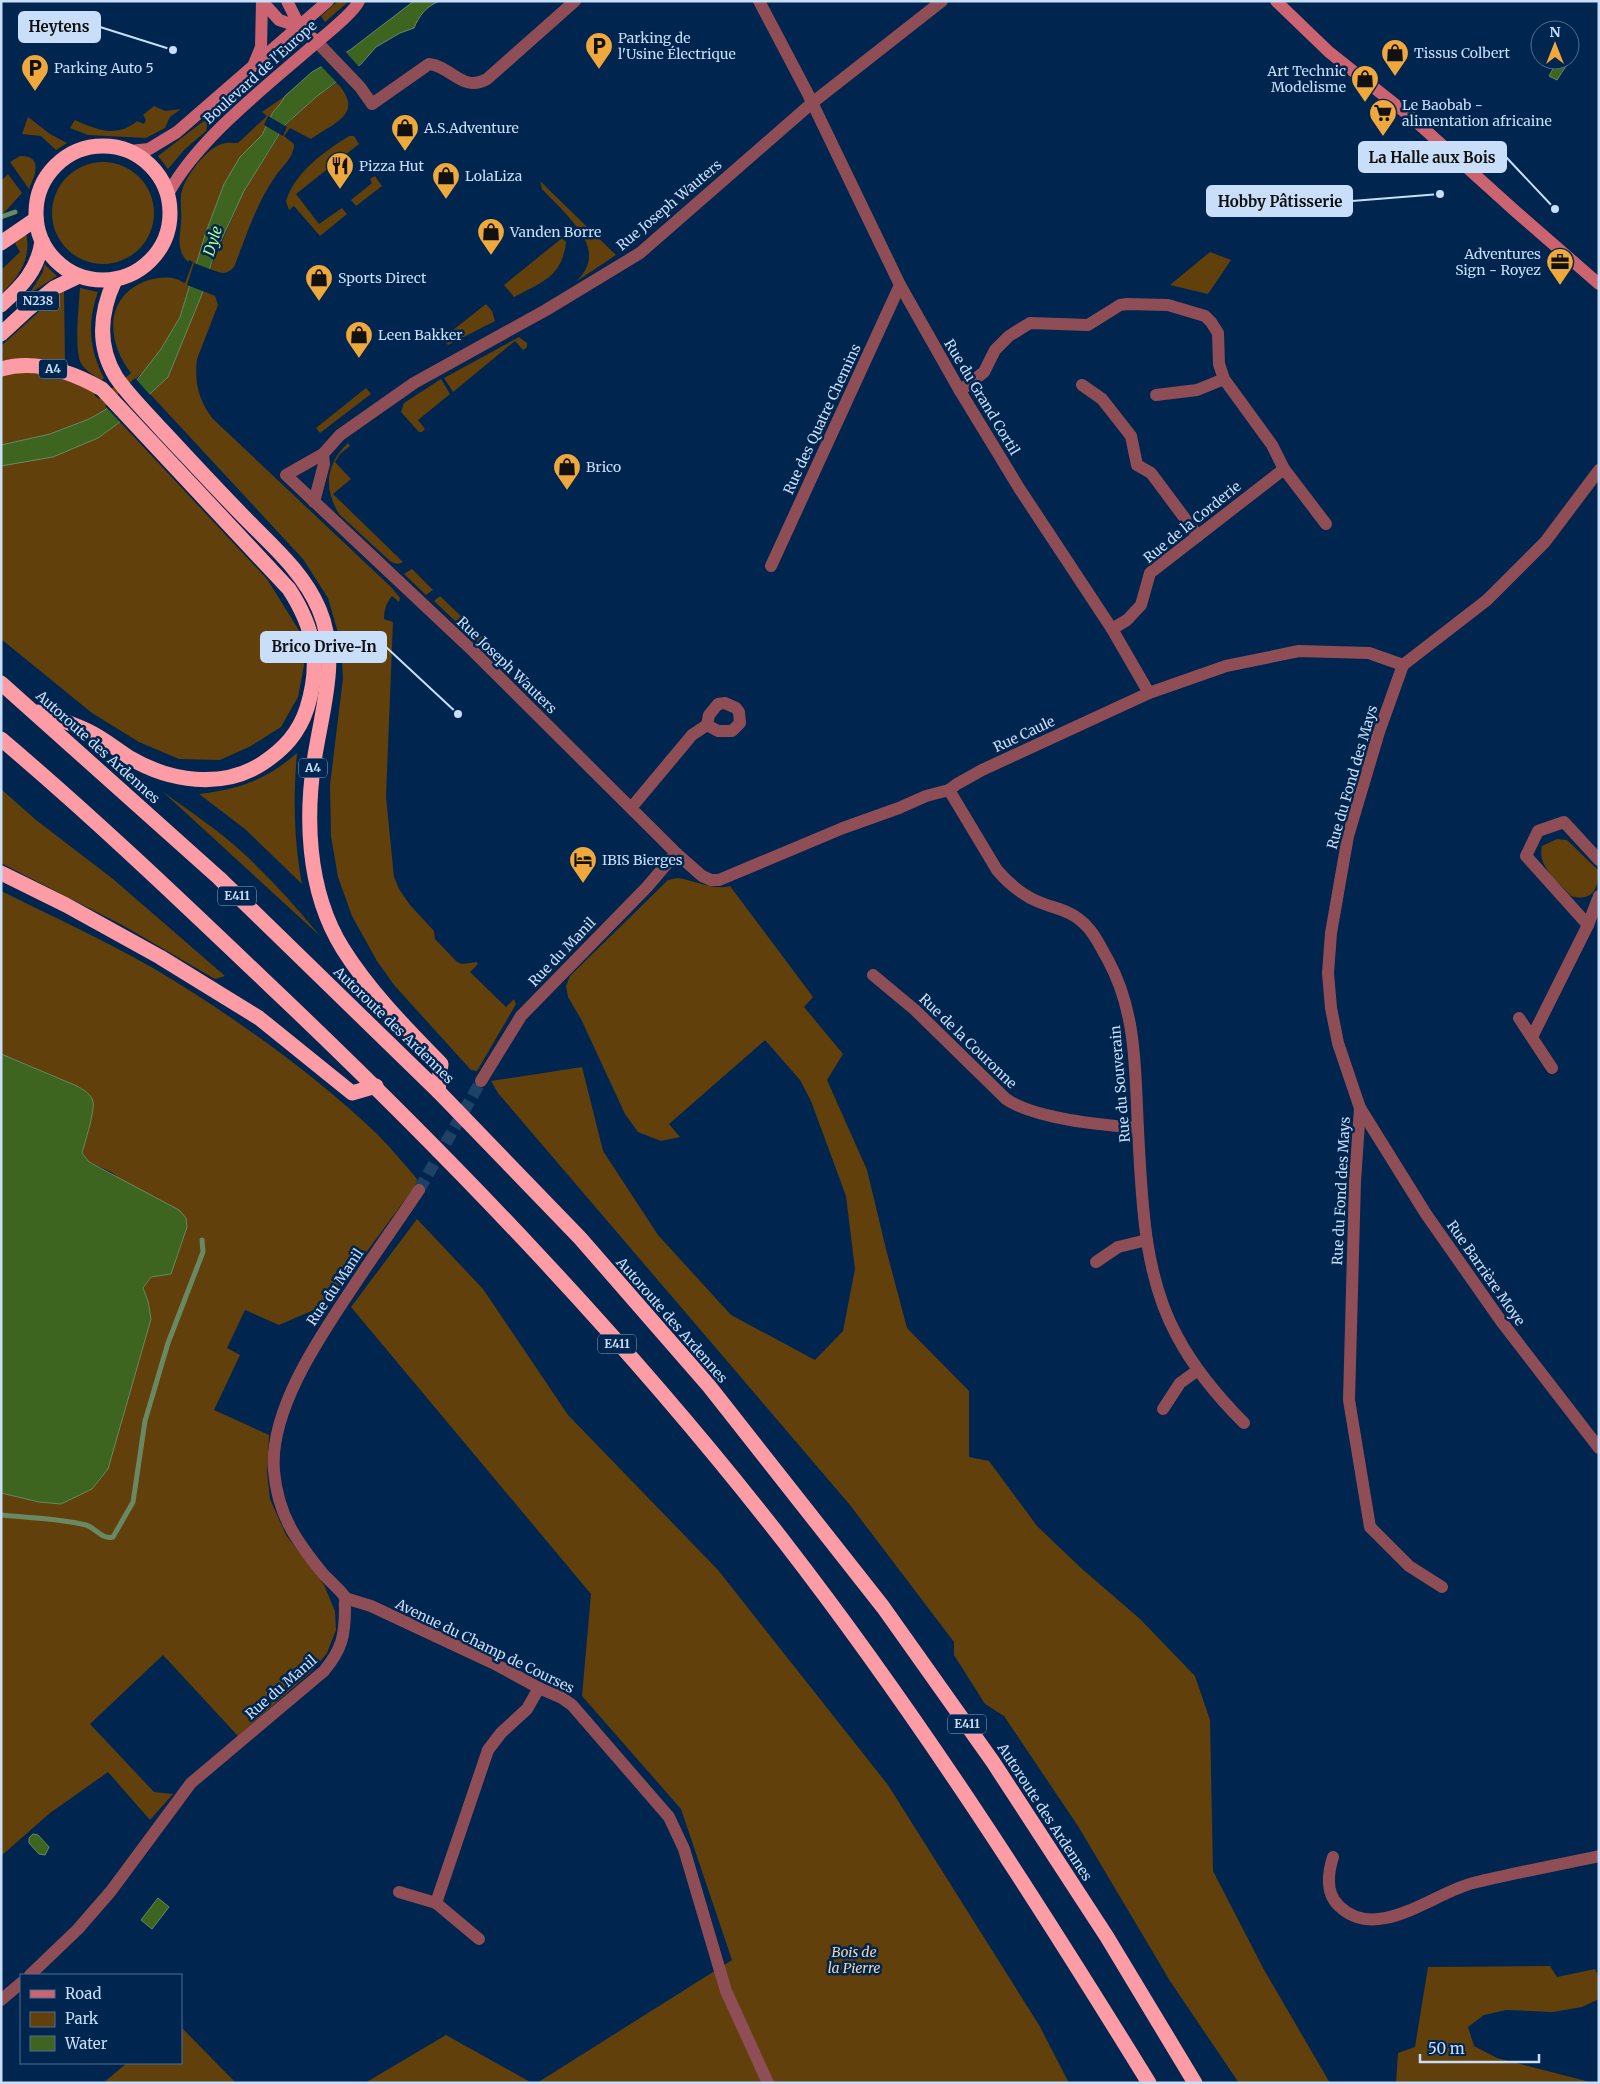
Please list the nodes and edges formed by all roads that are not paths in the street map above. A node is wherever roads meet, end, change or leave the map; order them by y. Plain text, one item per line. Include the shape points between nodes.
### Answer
1 (286, 1) edge
2 (328, 1) edge
3 (359, 1) edge
4 (575, 1) edge
5 (759, 1) edge
6 (942, 1) edge
7 (1276, 1) edge
8 (262, 2) edge
9 (300, 27) junction
10 (317, 42) junction
11 (253, 66) junction
12 (812, 104) junction
13 (130, 152) junction
14 (168, 194) junction
15 (36, 219) junction
16 (42, 241) junction
17 (1, 243) edge
18 (79, 276) junction
19 (115, 280) junction
20 (1599, 284) edge
21 (900, 285) junction
22 (1, 305) edge
23 (1, 334) edge
24 (1, 369) edge
25 (1224, 379) junction
26 (1082, 385) dead end
27 (960, 391) junction
28 (1156, 395) dead end
29 (323, 454) junction
30 (1284, 469) junction
31 (1599, 470) edge
32 (314, 502) junction
33 (1326, 524) dead end
34 (1198, 536) junction
35 (771, 566) dead end
36 (1112, 629) junction
37 (1402, 665) junction
38 (1, 684) edge
39 (1150, 693) junction
40 (30, 708) junction
41 (707, 724) dead end
42 (1, 739) edge
43 (949, 790) junction
44 (631, 808) junction
45 (676, 853) junction
46 (1599, 860) edge
47 (1, 873) edge
48 (1599, 896) edge
49 (1588, 925) junction
50 (873, 975) dead end
51 (1518, 1018) dead end
52 (1532, 1037) junction
53 (1552, 1068) dead end
54 (481, 1080) tunnel mouth
55 (376, 1086) junction
56 (438, 1091) junction
57 (1360, 1108) junction
58 (1138, 1128) junction
59 (419, 1190) tunnel mouth
60 (1147, 1240) junction
61 (1096, 1262) dead end
62 (1198, 1370) junction
63 (1162, 1409) dead end
64 (1244, 1423) dead end
65 (1599, 1448) edge
66 (1442, 1586) dead end
67 (345, 1598) junction
68 (539, 1688) junction
69 (1333, 1856) dead end
70 (1599, 1856) edge
71 (399, 1892) dead end
72 (436, 1903) junction
73 (479, 1939) dead end
74 (31, 1974) edge
75 (20, 1984) edge
76 (1, 2000) edge
77 (768, 2083) edge
78 (1149, 2083) edge
79 (1195, 2083) edge

1 - 9 main road
2 - 9 main road, Boulevard de l'Europe
3 - 10 main road, Boulevard de l'Europe
4 - 10 street via 479,84 472,84 438,65 429,64 372,104
5 - 12 street, Rue du Grand Cortil
6 - 12 street, Rue Joseph Wauters
7 - 20 main road via 1329,52 1411,117
8 - 9 main road via 279,20
8 - 11 main road via 260,47
9 - 10 main road
9 - 11 main road, Boulevard de l'Europe
10 - 14 main road, Boulevard de l'Europe via 228,120 177,176
11 - 13 main road, Boulevard de l'Europe via 177,132 149,149
12 - 21 street, Rue du Grand Cortil
12 - 29 street, Rue Joseph Wauters via 640,253 546,310 414,383 340,435
13 - 14 highway, Boulevard de l'Europe via 147,162 160,176
13 - 15 highway, Boulevard de l'Europe via 112,147 93,147 69,156 50,173 41,187
14 - 19 highway, Boulevard de l'Europe via 170,221 160,249 137,272
15 - 16 highway, Boulevard de l'Europe
15 - 17 highway
16 - 18 highway, Boulevard de l'Europe via 51,256
16 - 22 highway, Boulevard de l'Europe / N238 via 34,270
18 - 19 highway, Boulevard de l'Europe
18 - 23 highway, N238 via 54,288
19 - 56 highway, A4 via 104,308 102,325 104,348 116,377 204,476 294,569 319,608 330,646 330,667 313,764 310,838 322,904 343,950 377,997 440,1064
21 - 27 street, Rue du Grand Cortil
21 - 35 street, Rue des Quatre Chemins
24 - 40 highway, A4 via 31,366 56,369 79,376 102,389 274,572 300,606 310,632 315,665 313,684 301,723 282,749 255,768 224,778 204,780 163,773 131,758 89,731
25 - 27 street via 1218,364 1218,332 1205,316 1168,305 1127,304 1088,325 1030,323 1009,336 995,350 984,372
25 - 28 street via 1197,390
25 - 30 street via 1272,445
26 - 34 street via 1102,399 1130,436 1137,465 1151,473
27 - 36 street, Rue du Grand Cortil
29 - 32 street via 324,464
29 - 32 street, Rue Joseph Wauters via 286,475
30 - 33 street
30 - 34 street, Rue de la Corderie
31 - 37 street via 1545,542 1487,600
32 - 44 street, Rue Joseph Wauters via 474,652
34 - 36 street, Rue de la Corderie via 1150,573 1141,605
36 - 39 street, Rue du Grand Cortil
37 - 39 street, Rue Caule via 1368,653 1299,651 1226,666
37 - 57 street, Rue du Fond des Mays via 1348,836 1329,957 1331,1008 1338,1042
38 - 40 highway, Autoroute des Ardennes / E411
39 - 43 street, Rue Caule via 982,770
40 - 56 highway, Autoroute des Ardennes / E411 via 219,878
41 - 44 street via 692,734
42 - 55 highway, E411 via 181,901
43 - 45 street, Rue Caule via 844,828 719,880 702,876
43 - 58 street, Rue du Souverain via 1006,880 1031,898 1079,918 1109,961 1125,1001 1131,1027
44 - 45 street, Rue Joseph Wauters
45 - 54 street, Rue du Manil via 522,1016
46 - 49 street via 1564,822 1538,831 1526,856
47 - 55 highway via 160,957 259,1018 352,1093
48 - 49 street
49 - 52 street
50 - 58 street, Rue de la Couronne via 915,1010 1015,1105 1032,1112
51 - 52 street
52 - 53 street
55 - 78 highway, E411 via 556,1274 690,1427 783,1541 964,1792
56 - 79 highway, Autoroute des Ardennes / E411 via 580,1238 709,1386 884,1607 1004,1778 1107,1936
57 - 65 street, Rue Barrière Moye via 1426,1214 1495,1313
57 - 66 street, Rue du Fond des Mays via 1354,1190 1349,1400 1368,1517 1370,1527 1409,1566
58 - 60 street, Rue du Souverain
59 - 67 street, Rue du Manil via 314,1347 276,1437 275,1479 286,1521 303,1548
60 - 61 street via 1118,1247
60 - 62 street, Rue du Souverain via 1166,1313
62 - 63 street via 1180,1383
62 - 64 street, Rue du Souverain
67 - 68 street, Avenue du Champ de Courses via 371,1606
67 - 74 street, Rue du Manil via 342,1641 328,1666 191,1783 111,1891 78,1929
68 - 72 street via 527,1709 488,1750
68 - 77 street, Avenue du Champ de Courses via 572,1705 676,1828 726,1991
69 - 70 street via 1329,1880 1335,1903 1351,1915 1384,1919 1411,1911 1470,1884
71 - 72 street
72 - 73 street
75 - 76 street

